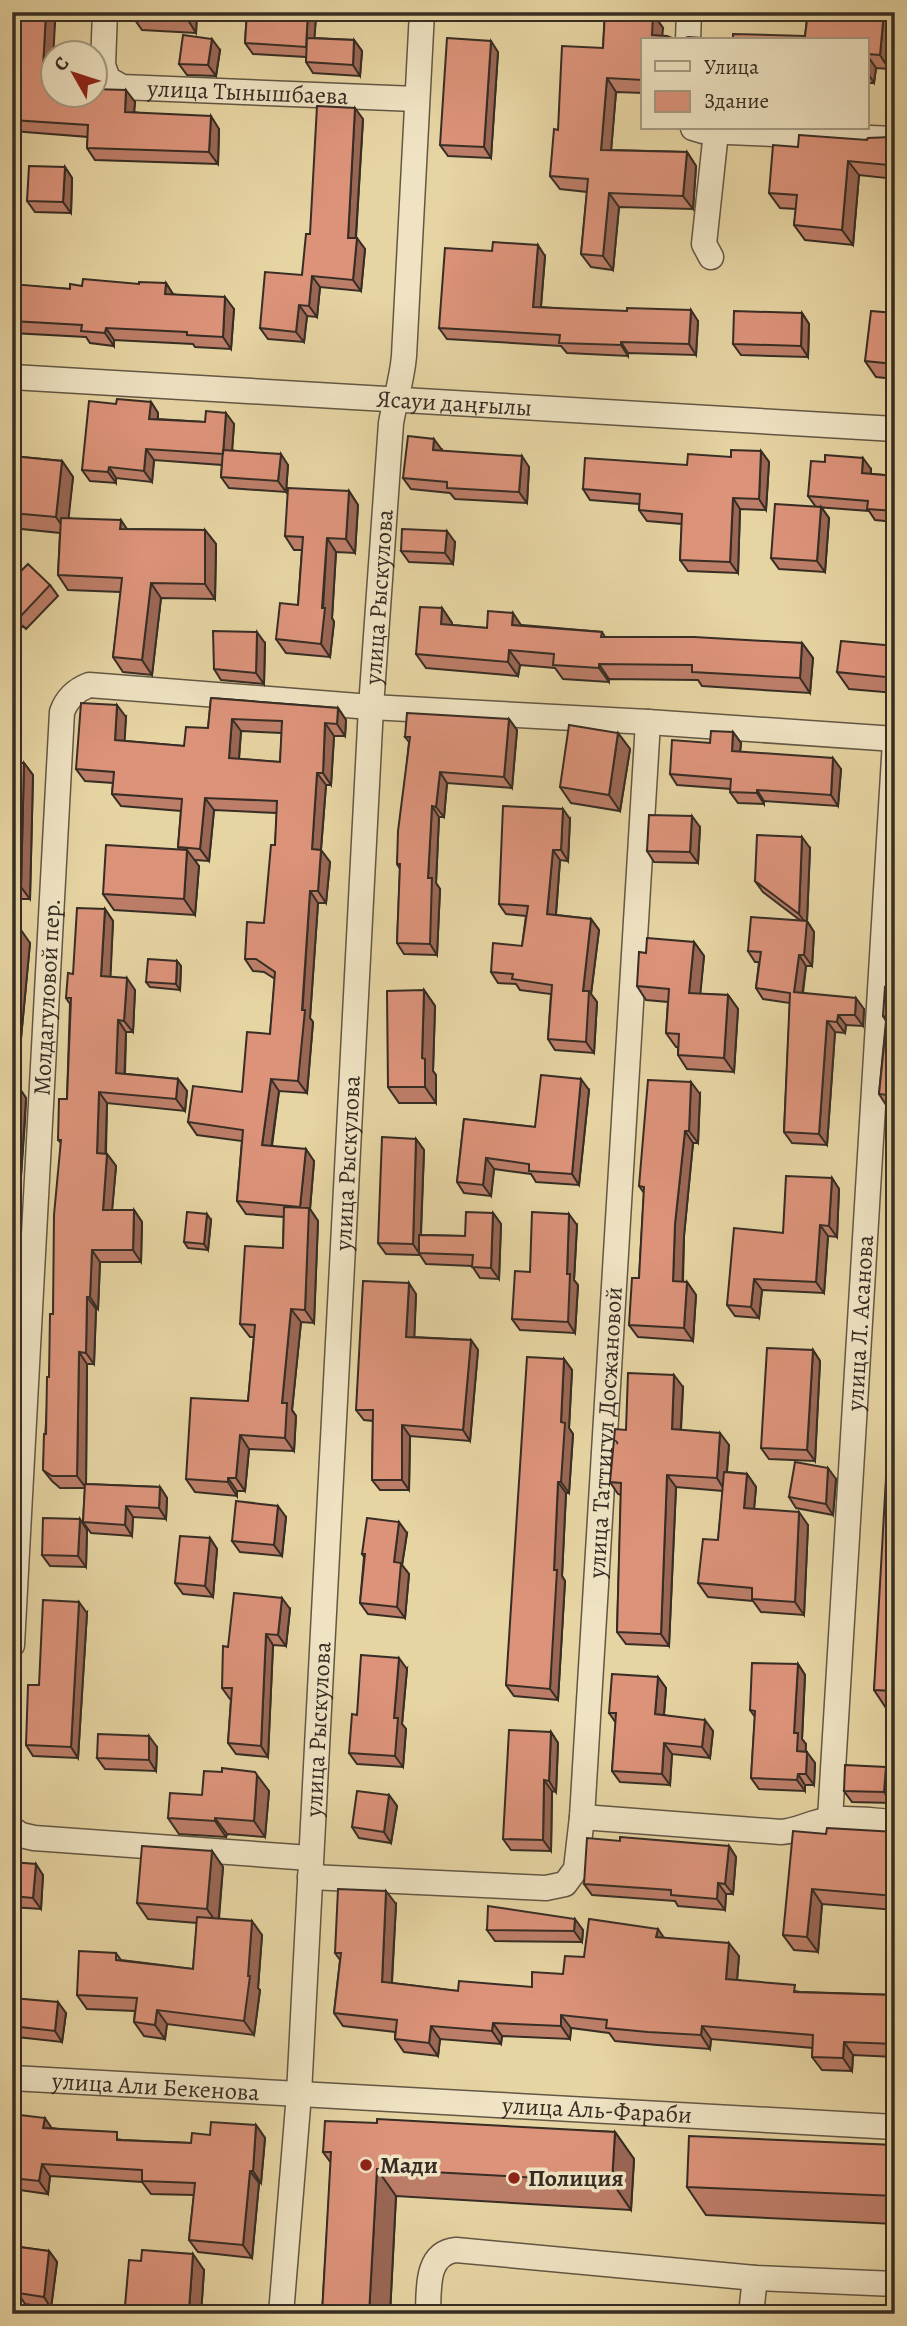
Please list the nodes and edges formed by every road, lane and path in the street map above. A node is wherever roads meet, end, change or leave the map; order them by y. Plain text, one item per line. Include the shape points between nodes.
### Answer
1 (105, 12) edge
2 (422, 12) edge
3 (689, 12) edge
4 (688, 38) edge
5 (416, 99) junction
6 (704, 130) edge
7 (895, 139) edge
8 (711, 257) dead end
9 (12, 377) edge
10 (395, 401) junction
11 (895, 429) edge
12 (371, 707) junction
13 (648, 722) junction
14 (895, 740) edge
15 (12, 1644) edge
16 (582, 1818) junction
17 (830, 1819) junction
18 (895, 1822) edge
19 (12, 1829) edge
20 (310, 1867) junction
21 (12, 2078) edge
22 (299, 2094) junction
23 (895, 2127) edge
24 (755, 2278) junction
25 (895, 2284) edge
26 (281, 2314) edge
27 (428, 2314) edge
28 (751, 2314) edge

1 - 5 street, улица Тынышбаева via 103,65 108,79 122,87
2 - 5 street, улица Рыскулова
3 - 4 street
5 - 10 street, улица Рыскулова via 404,356
6 - 7 street
6 - 8 street via 704,244
9 - 10 street, Ясауи даңғылы
10 - 11 street, Ясауи даңғылы
10 - 12 street, улица Рыскулова
12 - 13 street
12 - 15 street, Молдагуловой пер. via 89,685 78,689 64,706
12 - 20 street, улица Рыскулова
13 - 14 street
13 - 16 street, улица Таттигул Досжановой
14 - 17 street, улица Л. Асанова
16 - 17 street via 781,1832
16 - 20 street, улица Таттигул Досжановой via 576,1869 565,1884 547,1888
17 - 18 street
19 - 20 street via 34,1838
20 - 22 street, улица Рыскулова
21 - 22 street, улица Али Бекенова
22 - 23 street, улица Аль-Фараби
22 - 26 street, улица Рыскулова
24 - 25 street
24 - 27 street via 446,2251 432,2269
24 - 28 street

